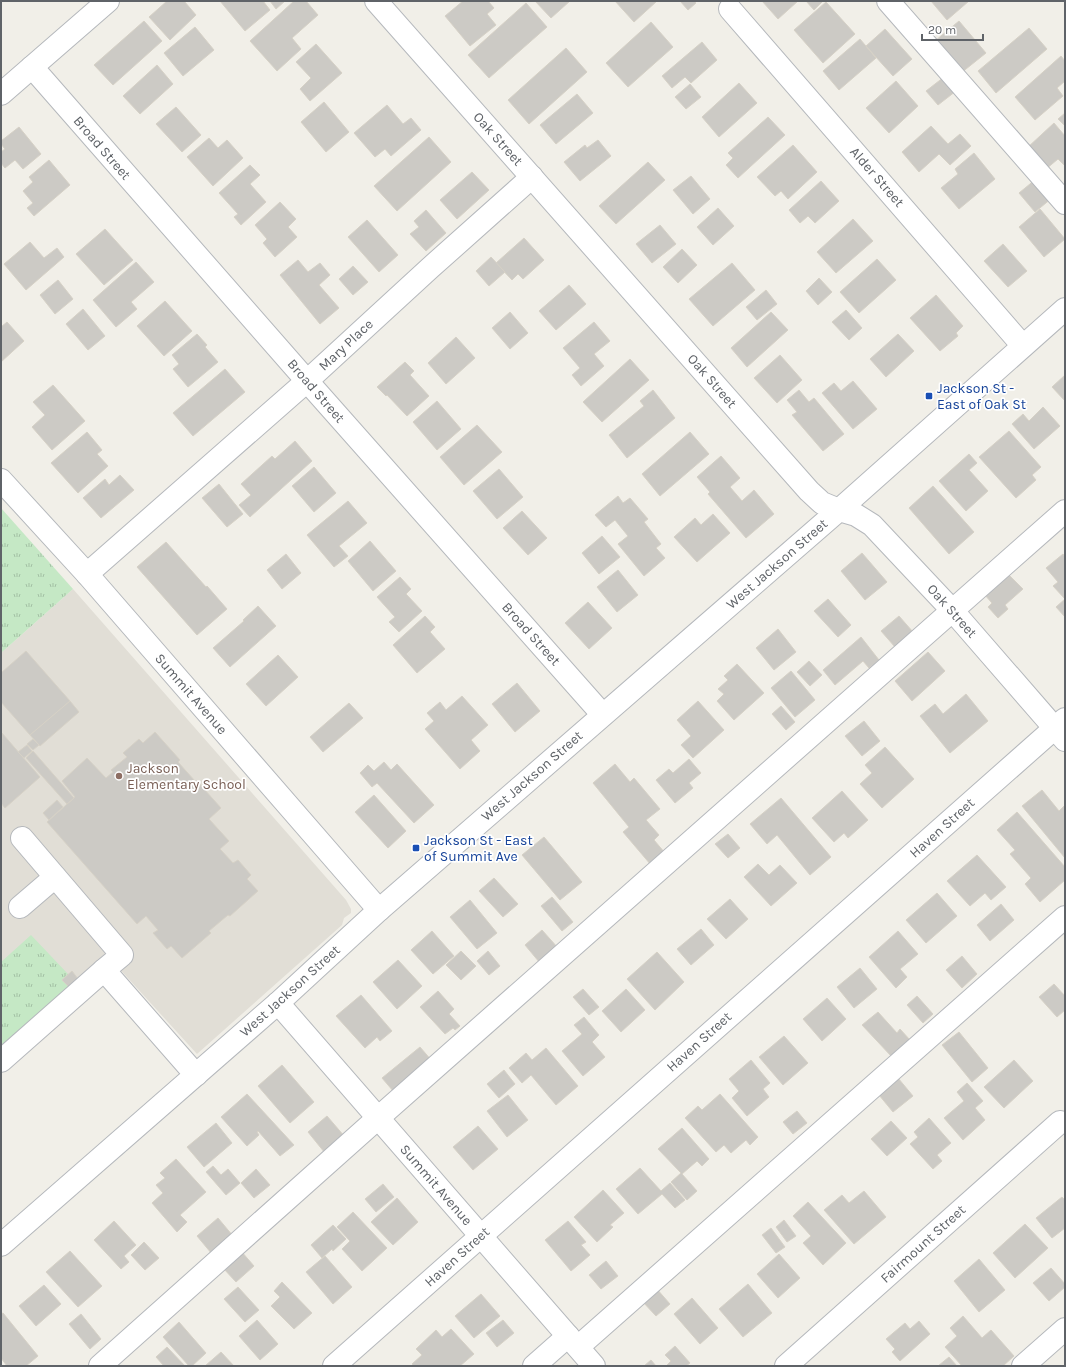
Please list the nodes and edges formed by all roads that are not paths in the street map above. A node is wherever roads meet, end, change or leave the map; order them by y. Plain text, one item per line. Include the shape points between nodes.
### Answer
1 (108, 1) edge
2 (376, 1) edge
3 (888, 1) edge
4 (730, 9) dead end
5 (32, 67) junction
6 (1, 94) edge
7 (532, 177) junction
8 (1065, 203) edge
9 (1065, 309) edge
10 (1023, 346) junction
11 (307, 381) junction
12 (1, 480) edge
13 (839, 510) junction
14 (1065, 511) edge
15 (86, 574) junction
16 (952, 610) junction
17 (602, 714) junction
18 (1062, 729) edge
19 (22, 838) dead end
20 (55, 877) junction
21 (20, 907) dead end
22 (379, 910) junction
23 (1065, 917) edge
24 (104, 970) junction
25 (278, 1003) junction
26 (1, 1061) edge
27 (196, 1075) junction
28 (378, 1118) junction
29 (1060, 1122) dead end
30 (480, 1236) junction
31 (1, 1245) edge
32 (1065, 1329) edge
33 (573, 1341) junction
34 (100, 1366) edge
35 (334, 1366) edge
36 (534, 1366) edge
37 (594, 1366) edge
38 (786, 1366) edge
39 (1023, 1366) edge

1 - 5 street
2 - 7 street, Oak Street
3 - 8 street
4 - 10 street, Alder Street
5 - 6 street
5 - 11 street, Broad Street
7 - 11 street, Mary Place
7 - 13 street, Oak Street via 809,491 822,503
9 - 10 street, West Jackson Street
10 - 13 street, West Jackson Street
11 - 15 street, Mary Place
11 - 17 street, Broad Street
12 - 15 street, Summit Avenue
13 - 16 street, Oak Street via 856,515 872,525
13 - 17 street, West Jackson Street
14 - 16 street
15 - 22 street, Summit Avenue
16 - 18 street, Oak Street
16 - 28 street
17 - 22 street, West Jackson Street
18 - 30 street, Haven Street
19 - 20 street
20 - 21 street
20 - 24 street via 122,955
22 - 25 street, West Jackson Street
23 - 33 street
24 - 26 street
24 - 27 street
25 - 27 street, West Jackson Street
25 - 28 street, Summit Avenue
27 - 31 street, West Jackson Street
28 - 30 street, Summit Avenue
28 - 34 street
29 - 38 street, Fairmount Street
30 - 33 street, Summit Avenue
30 - 35 street, Haven Street
32 - 39 street
33 - 36 street
33 - 37 street, Summit Avenue

